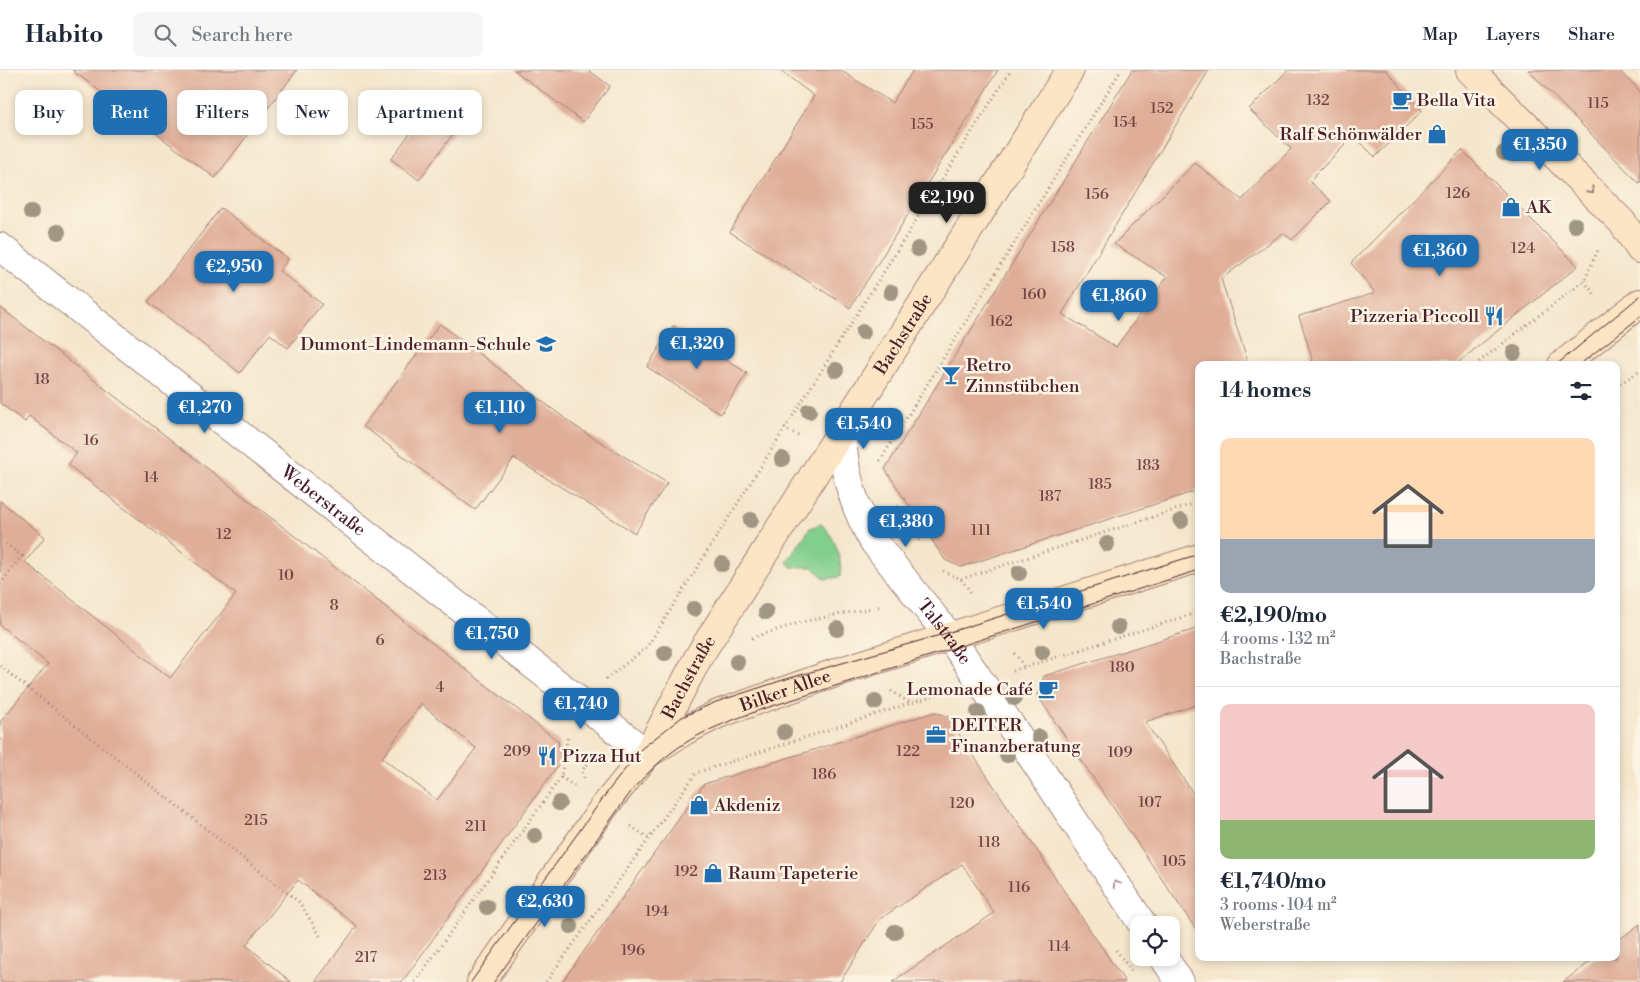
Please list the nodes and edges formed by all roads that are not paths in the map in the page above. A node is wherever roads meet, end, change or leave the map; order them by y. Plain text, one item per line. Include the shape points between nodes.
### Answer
1 (1070, 70) edge
2 (1470, 70) edge
3 (0, 247) edge
4 (1640, 248) edge
5 (1640, 303) edge
6 (1567, 361) edge
7 (842, 428) junction
8 (1195, 559) edge
9 (950, 637) junction
10 (648, 754) junction
11 (1137, 916) edge
12 (1169, 966) edge
13 (481, 982) edge
14 (1180, 982) edge

1 - 7 street, Bachstraße
2 -> 4 street via 1622,222
3 - 10 street, Weberstraße
5 - 6 street
7 - 9 street, Talstraße via 848,485 864,525
7 - 10 street, Bachstraße via 699,656
8 - 9 street, Bilker Allee
9 - 10 street, Bilker Allee via 718,714
11 -> 9 street, Talstraße
10 - 13 street, Bilker Allee via 591,825
12 - 14 street

